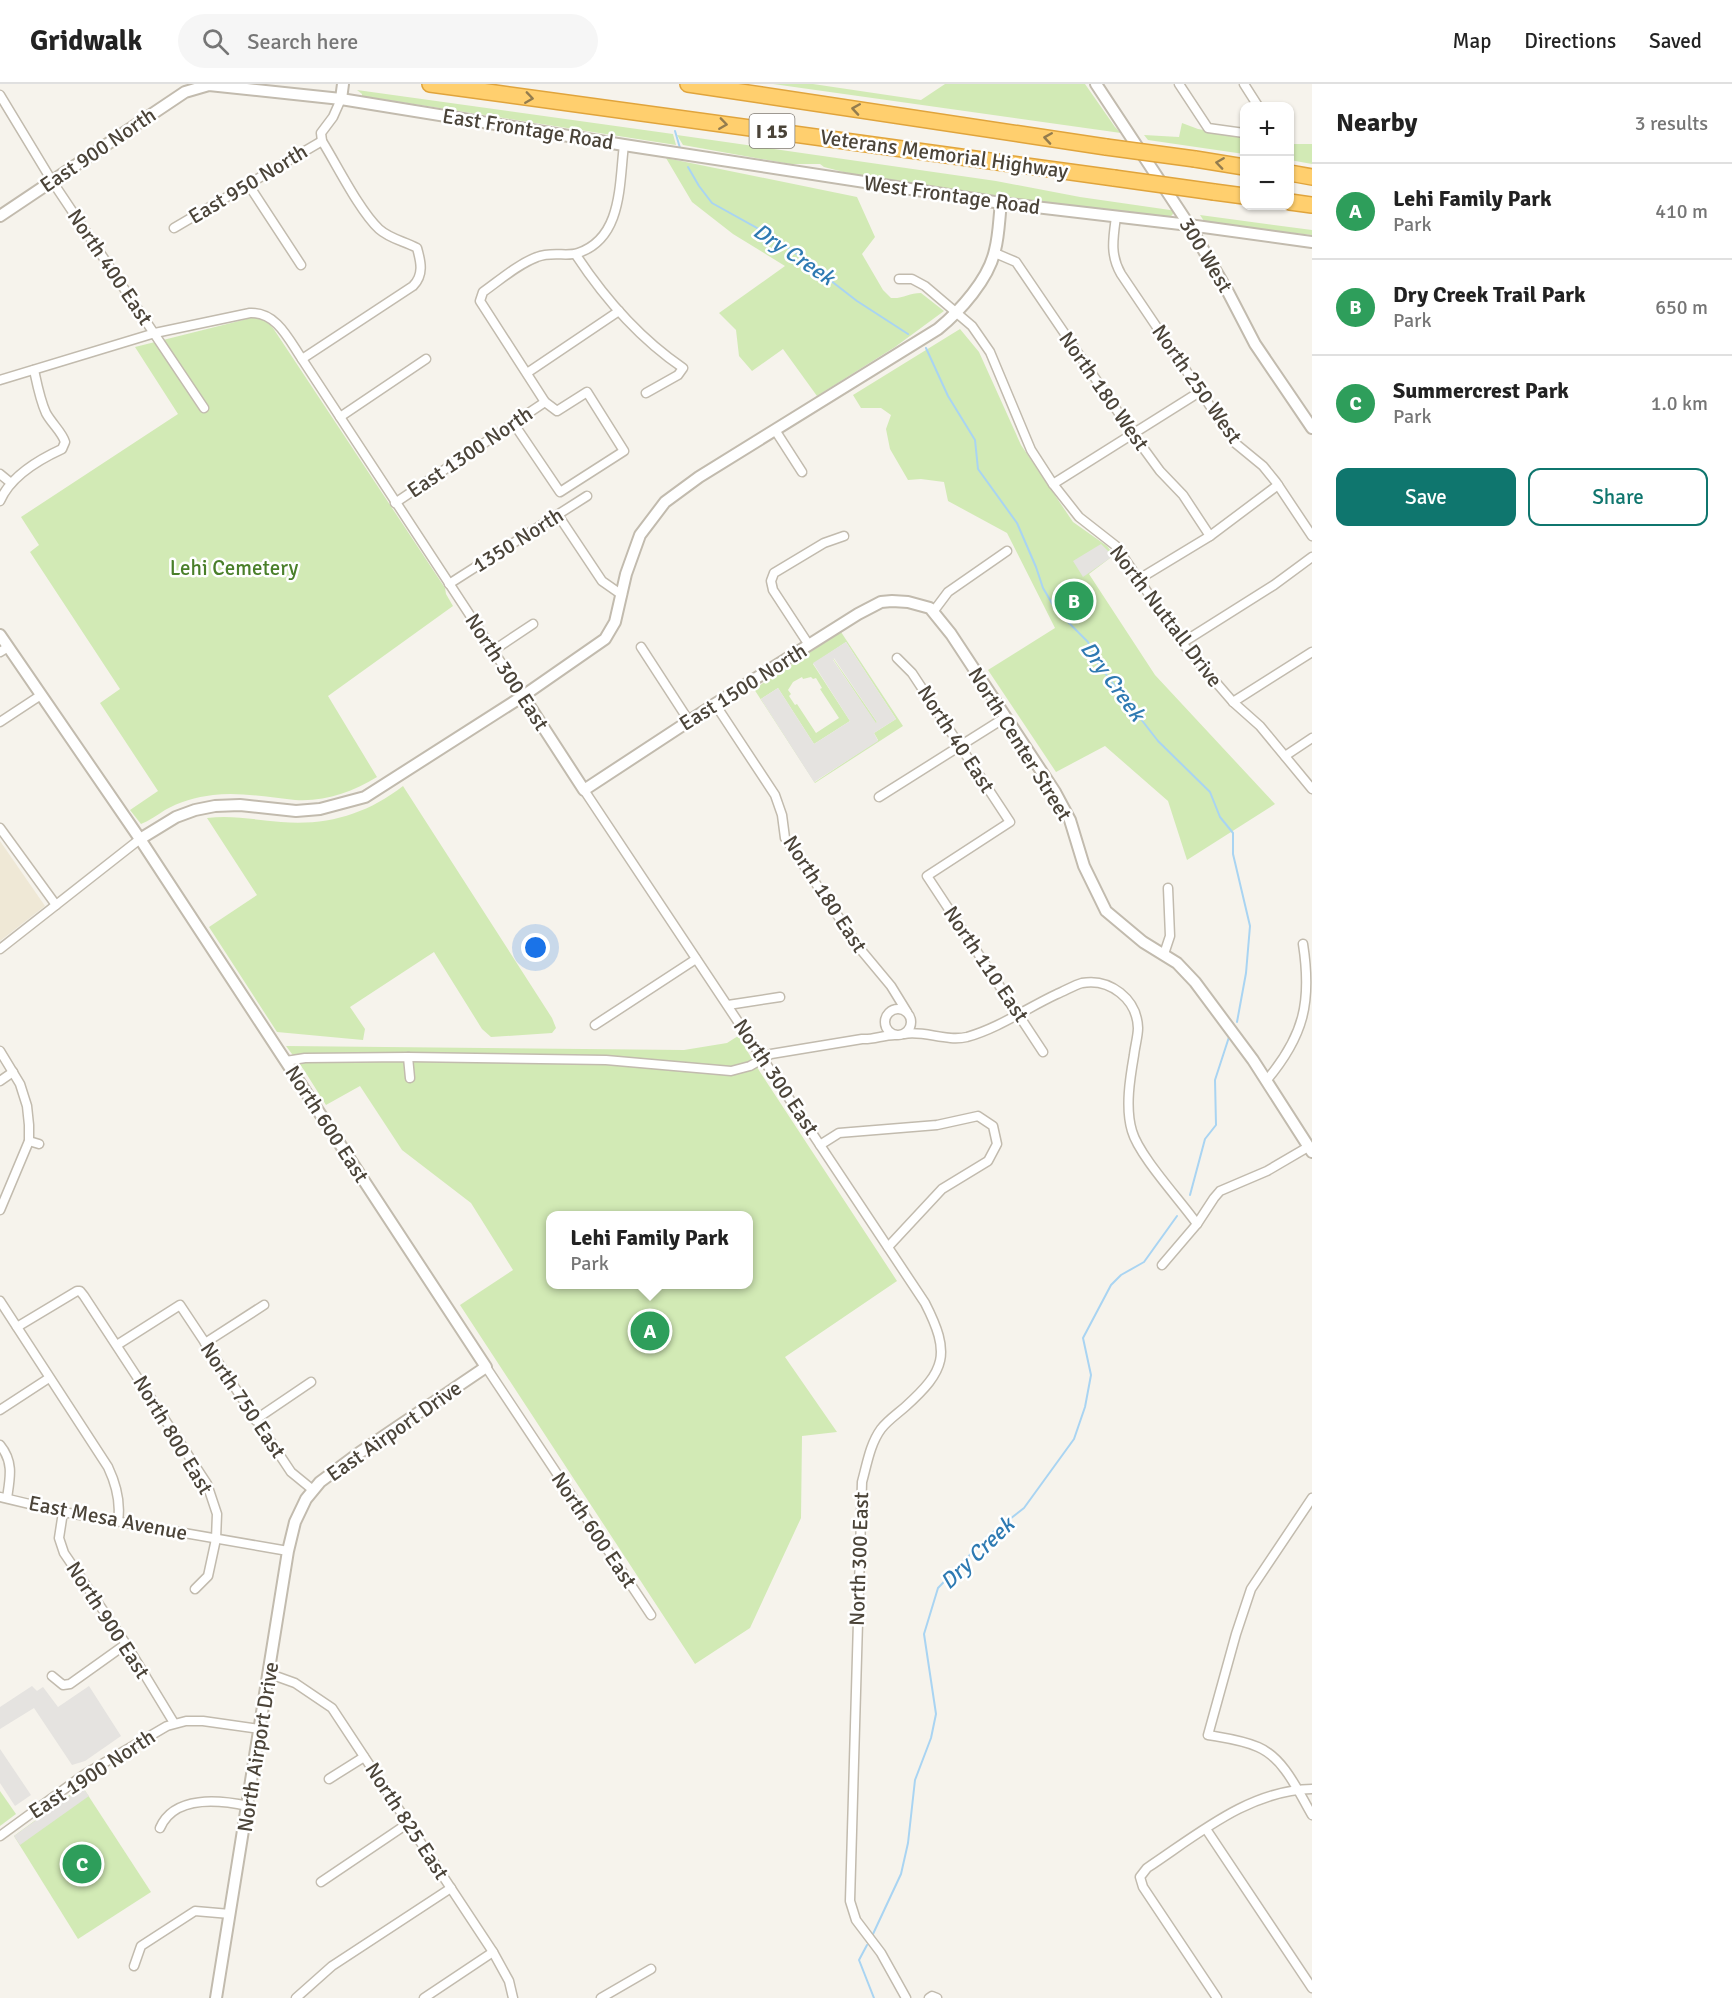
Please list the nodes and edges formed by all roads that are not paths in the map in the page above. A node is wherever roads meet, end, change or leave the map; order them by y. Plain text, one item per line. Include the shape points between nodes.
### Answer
1 (343, 84) edge
2 (430, 84) edge
3 (688, 84) edge
4 (1096, 84) edge
5 (1179, 84) edge
6 (1244, 84) edge
7 (0, 95) edge
8 (341, 99) junction
9 (1255, 102) edge
10 (1240, 132) edge
11 (322, 141) junction
12 (624, 145) junction
13 (716, 159) joint
14 (1240, 166) edge
15 (1294, 174) edge
16 (1312, 177) edge
17 (52, 181) junction
18 (248, 184) junction
19 (1240, 195) edge
20 (1001, 203) junction
21 (1294, 203) edge
22 (1312, 205) edge
23 (0, 216) edge
24 (1116, 217) junction
25 (1189, 225) junction
26 (174, 228) dead end
27 (1312, 242) edge
28 (995, 253) junction
29 (576, 255) junction
30 (301, 265) dead end
31 (899, 279) dead end
32 (619, 311) junction
33 (957, 313) junction
34 (154, 333) junction
35 (303, 359) junction
36 (426, 359) dead end
37 (34, 370) junction
38 (527, 373) junction
39 (0, 380) edge
40 (1201, 391) junction
41 (646, 393) dead end
42 (546, 402) junction
43 (204, 408) dead end
44 (339, 417) junction
45 (514, 424) junction
46 (1312, 428) edge
47 (775, 430) junction
48 (1133, 434) junction
49 (802, 472) dead end
50 (0, 474) edge
51 (11, 483) junction
52 (1053, 484) junction
53 (1278, 485) junction
54 (587, 496) dead end
55 (0, 501) edge
56 (395, 502) junction
57 (558, 515) junction
58 (844, 536) dead end
59 (1210, 536) junction
60 (1312, 536) edge
61 (1007, 552) dead end
62 (1312, 557) edge
63 (1139, 579) junction
64 (449, 584) junction
65 (622, 595) junction
66 (908, 602) joint
67 (933, 612) junction
68 (533, 624) dead end
69 (0, 635) edge
70 (1182, 643) junction
71 (809, 645) junction
72 (641, 647) dead end
73 (4, 650) edge
74 (494, 650) junction
75 (1312, 652) edge
76 (897, 658) dead end
77 (41, 694) junction
78 (523, 696) junction
79 (1233, 702) junction
80 (715, 704) junction
81 (1006, 717) junction
82 (689, 721) junction
83 (0, 722) edge
84 (1312, 738) edge
85 (961, 745) junction
86 (1285, 756) junction
87 (1312, 789) edge
88 (584, 790) junction
89 (879, 797) dead end
90 (0, 828) edge
91 (140, 839) junction
92 (927, 876) joint
93 (1168, 888) dead end
94 (56, 905) junction
95 (1303, 944) dead end
96 (0, 949) edge
97 (1164, 954) junction
98 (696, 959) junction
99 (891, 986) junction
100 (780, 997) dead end
101 (728, 1005) junction
102 (1020, 1014) junction
103 (909, 1015) junction
104 (886, 1016) junction
105 (595, 1025) dead end
106 (899, 1035) junction
107 (935, 1036) junction
108 (862, 1039) junction
109 (0, 1052) edge
110 (1043, 1052) dead end
111 (408, 1057) junction
112 (764, 1059) junction
113 (285, 1061) junction
114 (13, 1072) junction
115 (410, 1078) dead end
116 (0, 1081) edge
117 (1266, 1081) junction
118 (29, 1141) junction
119 (39, 1144) dead end
120 (820, 1144) junction
121 (1310, 1149) edge
122 (0, 1210) edge
123 (1197, 1224) junction
124 (888, 1247) junction
125 (1162, 1265) dead end
126 (0, 1301) edge
127 (264, 1305) dead end
128 (17, 1327) junction
129 (205, 1343) junction
130 (117, 1345) junction
131 (486, 1367) junction
132 (49, 1378) junction
133 (311, 1382) dead end
134 (0, 1410) edge
135 (255, 1420) junction
136 (0, 1445) edge
137 (309, 1494) junction
138 (4, 1497) edge
139 (1312, 1498) edge
140 (63, 1512) junction
141 (118, 1521) junction
142 (216, 1539) junction
143 (288, 1551) junction
144 (195, 1589) dead end
145 (651, 1615) dead end
146 (126, 1644) junction
147 (270, 1674) junction
148 (52, 1676) dead end
149 (174, 1723) junction
150 (260, 1729) junction
151 (364, 1757) junction
152 (328, 1779) dead end
153 (1297, 1789) junction
154 (1312, 1789) edge
155 (248, 1806) junction
156 (1312, 1815) edge
157 (407, 1824) junction
158 (160, 1828) dead end
159 (1206, 1829) junction
160 (0, 1836) edge
161 (321, 1882) dead end
162 (451, 1888) junction
163 (230, 1914) junction
164 (493, 1952) junction
165 (134, 1966) dead end
166 (651, 1969) dead end
167 (1312, 1988) edge
168 (218, 1998) edge
169 (296, 1998) edge
170 (424, 1998) edge
171 (513, 1998) edge
172 (601, 1998) edge
173 (906, 1998) edge
174 (929, 1998) edge
175 (937, 1998) edge
176 (1217, 1998) edge

1 - 8 street
2 -> 19 highway, Veterans Memorial Highway / I 15, bridge
14 -> 3 highway, Veterans Memorial Highway / I 15, bridge
4 - 25 street, 300 West
5 - 10 street via 1208,128
6 - 9 street
7 - 17 street, North 400 East
8 - 11 street via 321,133
8 - 12 street, East Frontage Road
8 - 17 street, East 900 North via 198,87
11 - 18 street, East 950 North
11 - 35 street via 367,214 390,237 417,248 421,268 413,286
12 - 13 street, East Frontage Road
12 - 29 street via 611,223 601,240
13 - 20 street, West Frontage Road
15 - 16 highway
17 - 23 street, East 900 North
17 - 34 street, North 400 East
18 - 26 street, East 950 North
18 - 30 street
20 - 24 street, West Frontage Road
20 - 28 street
21 - 22 highway
24 - 25 street, West Frontage Road
24 - 40 street, North 250 West via 1112,247 1116,266
25 - 27 street, West Frontage Road
25 - 46 street, 300 West via 1255,344
28 - 33 street via 982,280
28 - 48 street, North 180 West via 1016,262
29 - 32 street
29 - 38 street via 535,257 483,292 480,301
31 - 33 street, North Nuttall Drive via 922,284
32 - 38 street
32 - 41 street via 657,351 683,368 678,375
33 - 47 street via 938,329
33 - 52 street, North Nuttall Drive via 972,326 990,352 1032,450
34 - 35 street, North 300 East via 250,313 265,315 279,326
34 - 37 street
34 - 43 street, North 400 East
35 - 44 street, North 300 East
36 - 44 street
37 - 39 street
37 - 51 street via 45,411 65,442 62,449
38 - 42 street
40 - 48 street
40 - 53 street, North 250 West via 1235,443 1263,466
42 - 45 street, East 1300 North
42 - 45 street via 557,411 587,392 624,451 560,492
44 - 56 street, North 300 East
45 - 56 street, East 1300 North
47 - 49 street
47 - 65 street via 665,502 640,535
48 - 52 street
48 - 59 street, North 180 West via 1183,495
50 - 51 street
51 - 55 street
52 - 63 street, North Nuttall Drive via 1079,517 1116,546
53 - 59 street
53 - 60 street, North 250 West
54 - 57 street, 1350 North
56 - 64 street, North 300 East
57 - 64 street, 1350 North
57 - 65 street via 602,581
58 - 71 street via 824,543 774,573 771,581
59 - 63 street
61 - 67 street via 948,592
62 - 70 street
63 - 70 street, North Nuttall Drive
64 - 74 street, North 300 East
65 - 78 street via 615,622 604,639
66 - 67 street, North Center Street
66 - 71 street, East 1500 North via 881,602
67 - 81 street, North Center Street
68 - 74 street
69 - 73 street, North 600 East
70 - 79 street, North Nuttall Drive
71 - 80 street, East 1500 North
72 - 82 street
73 - 77 street, North 600 East
74 - 78 street, North 300 East
75 - 79 street
76 - 85 street, North 40 East via 912,672
77 - 83 street
77 - 91 street, North 600 East
78 - 88 street, North 300 East
78 - 91 street via 358,800 296,811 215,806 177,817
79 - 86 street, North Nuttall Drive
80 - 82 street, East 1500 North
80 - 99 street, North 180 East via 775,795 786,838 861,950
81 - 85 street
81 - 97 street, North Center Street via 1070,820 1084,866 1106,911
82 - 88 street, East 1500 North
84 - 86 street
85 - 89 street
85 - 92 street, North 40 East via 1010,822
86 - 87 street, North Nuttall Drive
88 - 98 street, North 300 East
90 - 94 street
91 - 94 street
91 - 113 street, North 600 East
92 - 102 street, North 110 East
93 - 97 street via 1170,936
94 - 96 street
95 - 117 street via 1310,969 1304,1020 1290,1050
97 - 117 street, North Center Street via 1195,982
98 - 101 street, North 300 East
98 - 105 street
99 - 103 street, North 180 East
99 - 104 street
100 - 101 street
101 - 112 street, North 300 East
102 - 107 street via 964,1037
102 - 110 street, North 110 East
102 - 123 street via 1081,983 1106,983 1121,992 1135,1010 1138,1028 1129,1119 1133,1134
103 - 104 street via 897,1009
103 - 106 street via 910,1029
103 - 107 street via 918,1027
104 - 106 street via 886,1029
104 - 108 street via 880,1028
106 - 107 street
106 - 108 street
108 - 112 street via 771,1054
109 - 114 street
111 - 112 street via 597,1059 731,1071
111 - 113 street
111 - 115 street
112 - 120 street, North 300 East
113 - 131 street, North 600 East
114 - 116 street
114 - 118 street via 27,1106
117 - 121 street, North Center Street
118 - 119 street
118 - 122 street
120 - 124 street, North 300 East
120 - 124 street via 839,1133 937,1125 978,1116 993,1126 997,1144 988,1161 942,1189
121 - 123 street via 1220,1191
123 - 125 street
124 - 173 street, North 300 East via 925,1303 942,1353 936,1374 925,1390 881,1428 862,1482 850,1901 856,1920 881,1953
126 - 128 street
127 - 129 street
128 - 130 street, North 800 East via 77,1290
128 - 132 street
129 - 130 street, North 750 East via 180,1305
129 - 135 street, North 750 East
130 - 142 street, North 800 East via 207,1484 217,1514
131 - 137 street, East Airport Drive via 359,1453
131 - 145 street, North 600 East
132 - 134 street
132 - 141 street via 108,1467 117,1490
133 - 135 street
135 - 137 street, North 750 East
136 - 138 street via 11,1467
137 - 143 street, North Airport Drive via 295,1522
138 - 140 street, East Mesa Avenue
139 - 153 street via 1251,1589 1208,1735 1260,1748 1280,1764
140 - 141 street, East Mesa Avenue
140 - 146 street, North 900 East via 59,1538 64,1553
141 - 142 street, East Mesa Avenue
142 - 143 street, East Mesa Avenue
142 - 144 street, North 800 East via 208,1576
143 - 147 street, North Airport Drive
146 - 148 street via 70,1684 63,1685
146 - 149 street, North 900 East
147 - 150 street, North Airport Drive
147 - 151 street, North 825 East via 295,1683 332,1708
149 - 150 street, East 1900 North via 203,1721
149 - 160 street, East 1900 North via 88,1772
150 - 155 street, North Airport Drive
151 - 152 street
151 - 157 street, North 825 East
153 - 154 street
153 - 156 street
153 - 159 street via 1252,1801
155 - 158 street via 225,1801 192,1804 164,1818
155 - 163 street, North Airport Drive
157 - 161 street
157 - 162 street, North 825 East
159 - 167 street
159 - 176 street via 1147,1868 1140,1877
162 - 164 street, North 825 East
162 - 169 street via 332,1966
163 - 165 street via 195,1911 141,1946
163 - 168 street, North Airport Drive
164 - 170 street
164 - 171 street, North 825 East via 509,1980
166 - 172 street
174 - 175 street

